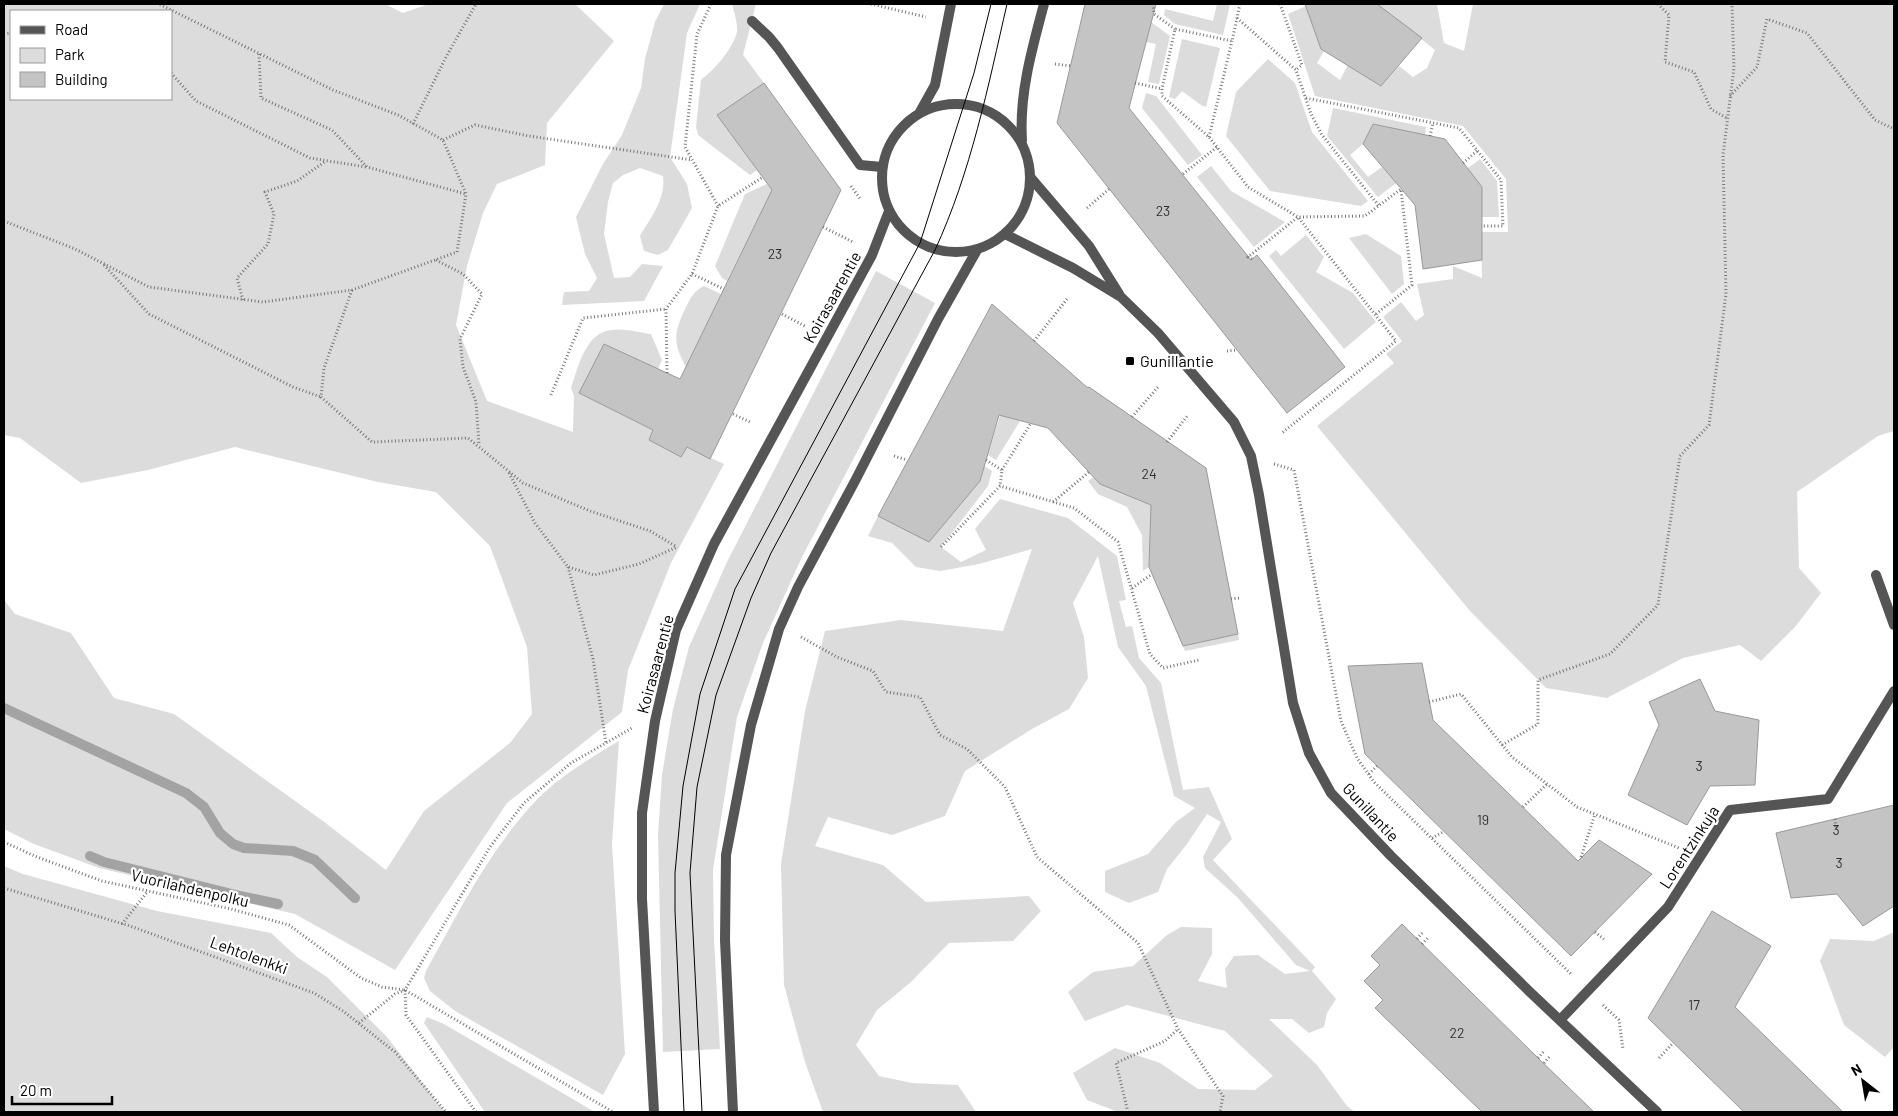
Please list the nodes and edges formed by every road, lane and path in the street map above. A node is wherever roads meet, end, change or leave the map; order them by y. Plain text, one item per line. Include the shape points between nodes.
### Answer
1 (159, 4) edge
2 (476, 4) edge
3 (711, 4) edge
4 (871, 4) edge
5 (951, 4) edge
6 (1044, 4) edge
7 (1153, 4) edge
8 (1240, 4) edge
9 (1288, 4) edge
10 (1658, 4) edge
11 (1732, 4) edge
12 (1280, 5) edge
13 (171, 10) edge
14 (172, 10) edge
15 (927, 17) dead end
16 (1237, 18) junction
17 (752, 21) dead end
18 (1175, 29) junction
19 (1232, 41) junction
20 (259, 53) junction
21 (1055, 64) dead end
22 (1070, 66) dead end
23 (1296, 70) junction
24 (172, 74) edge
25 (1136, 82) dead end
26 (1162, 89) junction
27 (1730, 96) junction
28 (1306, 98) junction
29 (920, 112) junction
30 (1728, 119) junction
31 (1433, 123) junction
32 (413, 124) junction
33 (1894, 129) edge
34 (1430, 136) dead end
35 (1209, 137) junction
36 (444, 140) junction
37 (1022, 142) junction
38 (1217, 147) junction
39 (1477, 151) junction
40 (692, 160) junction
41 (327, 161) junction
42 (1463, 163) dead end
43 (367, 167) junction
44 (882, 167) junction
45 (1183, 174) dead end
46 (763, 178) dead end
47 (1031, 178) junction
48 (1109, 189) dead end
49 (466, 194) junction
50 (718, 206) junction
51 (1379, 206) junction
52 (1085, 210) dead end
53 (889, 211) junction
54 (1298, 217) junction
55 (4, 221) edge
56 (1481, 226) dead end
57 (823, 227) dead end
58 (1005, 234) junction
59 (853, 242) dead end
60 (977, 250) junction
61 (1252, 259) dead end
62 (435, 260) junction
63 (101, 263) junction
64 (692, 274) junction
65 (724, 289) dead end
66 (352, 290) junction
67 (1121, 297) junction
68 (1067, 299) dead end
69 (243, 300) junction
70 (666, 309) junction
71 (782, 314) dead end
72 (1376, 314) junction
73 (805, 326) dead end
74 (1034, 341) dead end
75 (1237, 350) dead end
76 (1227, 352) dead end
77 (667, 373) dead end
78 (1158, 387) dead end
79 (551, 396) dead end
80 (321, 397) junction
81 (733, 414) dead end
82 (1188, 415) dead end
83 (1132, 417) dead end
84 (752, 423) dead end
85 (1031, 423) dead end
86 (1282, 433) dead end
87 (1167, 442) dead end
88 (479, 446) junction
89 (892, 455) dead end
90 (907, 460) dead end
91 (986, 460) dead end
92 (508, 470) junction
93 (1002, 470) junction
94 (1294, 470) dead end
95 (1089, 472) dead end
96 (1000, 486) junction
97 (1053, 502) junction
98 (941, 547) dead end
99 (568, 567) junction
100 (1152, 574) dead end
101 (1876, 575) dead end
102 (1132, 588) junction
103 (1240, 598) dead end
104 (1231, 599) dead end
105 (1894, 625) edge
106 (801, 637) dead end
107 (1200, 660) dead end
108 (1894, 691) edge
109 (1429, 702) dead end
110 (632, 728) dead end
111 (606, 744) junction
112 (1502, 745) junction
113 (1377, 766) dead end
114 (1369, 774) junction
115 (1547, 784) junction
116 (1522, 808) dead end
117 (1595, 814) junction
118 (1443, 832) dead end
119 (1432, 838) junction
120 (4, 842) edge
121 (1700, 856) junction
122 (1582, 857) dead end
123 (4, 888) edge
124 (148, 891) junction
125 (122, 924) junction
126 (1423, 932) dead end
127 (1429, 937) dead end
128 (1417, 940) dead end
129 (1422, 944) dead end
130 (405, 990) junction
131 (1589, 991) junction
132 (1560, 1020) junction
133 (1619, 1020) dead end
134 (359, 1023) junction
135 (1178, 1029) junction
136 (1673, 1043) dead end
137 (1545, 1050) dead end
138 (1550, 1056) dead end
139 (1538, 1058) dead end
140 (1659, 1058) dead end
141 (1544, 1063) dead end
142 (446, 1112) edge
143 (476, 1112) edge
144 (613, 1112) edge
145 (654, 1112) edge
146 (734, 1112) edge
147 (1128, 1112) edge
148 (1220, 1112) edge
149 (1657, 1112) edge

1 - 13 path
2 - 32 path
3 - 40 path via 697,34 685,147
4 - 15 path
5 - 29 street via 935,85
6 - 37 street via 1024,84 1020,119
7 - 18 path via 1154,14
8 - 16 path
9 - 12 path
10 - 30 path via 1669,16 1665,62 1694,72 1711,109
11 - 27 path via 1734,68
12 - 23 path via 1302,65
14 - 20 path
16 - 19 path
16 - 23 path
17 - 44 street via 778,48 860,165
18 - 19 path
18 - 26 path
19 - 35 path
20 - 32 path via 333,90
20 - 43 path via 261,98 332,130
21 - 22 path
23 - 28 path
24 - 41 path via 196,102 310,158
25 - 26 path
26 - 35 path via 1162,96
27 - 30 path
27 - 33 path via 1757,67 1767,19 1807,33 1875,120
28 - 31 path
28 - 51 path via 1322,135
29 - 37 street via 950,103 974,105 1006,122
29 - 44 street via 891,141
30 - 112 path via 1723,155 1726,294 1708,425 1680,456 1658,605 1610,654 1538,680 1538,724
31 - 34 path
31 - 39 path via 1459,128
32 - 36 path
35 - 38 path
36 - 40 path via 475,125
36 - 49 path
37 - 47 street
38 - 45 path
38 - 54 path via 1248,187
39 - 42 path
39 - 56 path via 1501,180 1502,226
40 - 50 path
41 - 43 path
41 - 69 path via 297,181 265,192 274,214 268,244 238,278
43 - 49 path
44 - 53 street via 881,183
46 - 50 path
47 - 58 street via 1028,199 1019,218
47 - 67 street, Gunillantie via 1089,246
48 - 52 path
49 - 62 path via 457,252
50 - 64 path
51 - 54 path via 1365,216
51 - 72 path via 1401,189 1412,285
53 - 60 street via 902,230 928,247 956,253
53 - 145 street, Koirasaarentie via 872,255 714,544 676,630 655,721 642,813 642,899
54 - 61 path via 1248,257
54 - 72 path
55 - 63 path via 75,249
57 - 59 path
58 - 60 street
58 - 67 street, Gunillantie via 1074,268
60 - 146 street via 798,587 779,629 751,725 726,855 725,940
62 - 66 path
62 - 88 path via 463,274 482,294 460,339 463,366 476,402
63 - 69 path via 149,287
63 - 80 path via 149,314 292,387
64 - 65 path
64 - 70 path
66 - 69 path via 263,302
66 - 80 path via 324,368
67 - 132 street, Gunillantie via 1158,333 1234,422 1250,456 1293,703 1309,753 1331,793 1391,856
68 - 74 path
70 - 77 path
70 - 79 path via 583,318
71 - 73 path
72 - 86 path via 1396,341
75 - 76 path
78 - 83 path
80 - 88 path via 372,442 468,438
81 - 84 path
82 - 87 path
85 - 93 path
88 - 92 path
89 - 90 path
91 - 93 path
92 - 99 path via 535,523
92 - 99 path via 522,483 650,531 677,547 639,564 594,575
93 - 96 path
94 - 114 path via 1341,721 1357,758
95 - 97 path
96 - 97 path
96 - 98 path
97 - 102 path via 1074,508 1118,542
99 - 111 path via 593,659
100 - 102 path
101 - 105 street
102 - 107 path via 1150,654 1163,668
103 - 104 path
106 - 135 path via 837,657 873,671 886,692 920,698 940,735 968,749 1004,787 1037,856 1138,943
108 - 121 street, Lorentzinkuja via 1828,799 1730,810
109 - 112 path via 1461,694
110 - 111 path
111 - 130 path via 571,763 524,803 490,847
112 - 115 path via 1512,757
113 - 114 path
114 - 119 path
115 - 116 path
115 - 117 path via 1577,807
117 - 121 path
117 - 122 path
118 - 119 path
119 - 131 path
120 - 124 path, Vuorilahdenpolku via 102,881
121 - 131 street, Lorentzinkuja via 1668,907
123 - 125 path, Lehtolenkki
124 - 125 path
124 - 130 path, Vuorilahdenpolku via 231,909 289,926 361,978 382,987
125 - 134 path, Lehtolenkki via 305,989
126 - 128 path
127 - 129 path
130 - 134 path via 395,994
130 - 143 path via 406,1015
130 - 144 path
131 - 132 street, Lorentzinkuja
131 - 133 path
132 - 149 street, Gunillantie
134 - 142 path, Lehtolenkki via 395,1052
135 - 147 path via 1165,1041 1116,1063
135 - 148 path via 1223,1096
136 - 140 path
137 - 139 path
138 - 141 path

